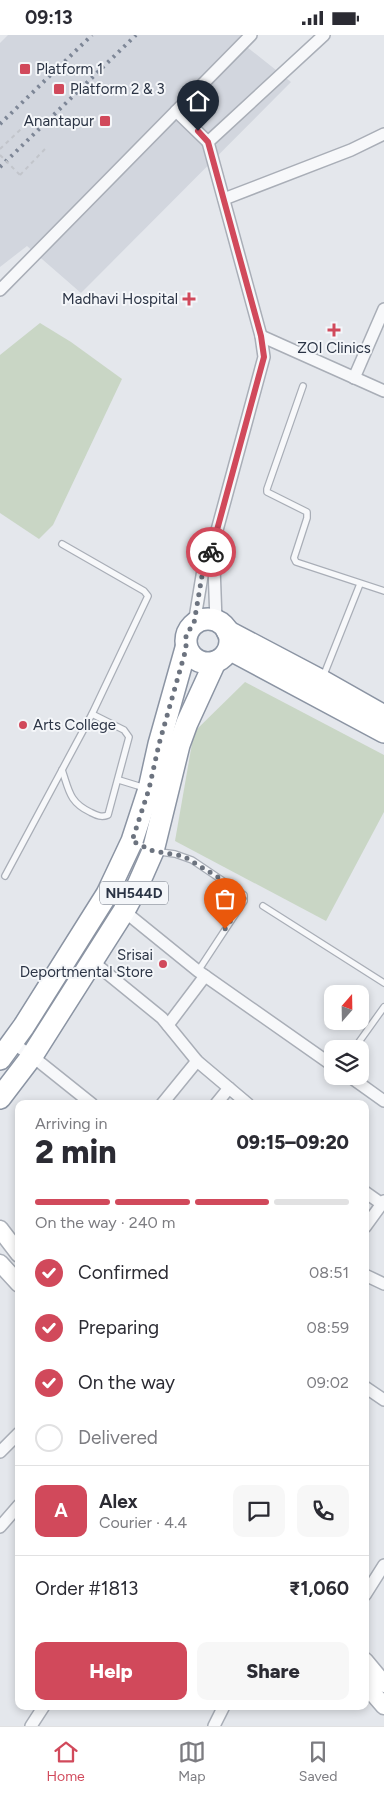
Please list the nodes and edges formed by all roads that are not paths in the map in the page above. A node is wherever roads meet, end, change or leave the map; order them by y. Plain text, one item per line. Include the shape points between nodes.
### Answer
1 (251, 35) edge
2 (324, 35) edge
3 (176, 111) junction
4 (384, 134) edge
5 (208, 142) junction
6 (224, 199) junction
7 (0, 290) edge
8 (384, 309) edge
9 (261, 336) junction
10 (354, 377) junction
11 (303, 386) dead end
12 (384, 391) edge
13 (62, 544) dead end
14 (210, 556) junction
15 (360, 584) junction
16 (384, 591) edge
17 (194, 623) junction
18 (222, 641) junction
19 (186, 649) junction
20 (322, 681) junction
21 (92, 714) junction
22 (384, 716) edge
23 (384, 732) edge
24 (62, 770) junction
25 (119, 780) junction
26 (158, 792) junction
27 (132, 841) junction
28 (153, 851) junction
29 (5, 876) dead end
30 (263, 906) dead end
31 (124, 911) junction
32 (92, 961) junction
33 (202, 974) junction
34 (384, 983) edge
35 (384, 1007) edge
36 (168, 1025) junction
37 (360, 1040) edge
38 (6, 1051) edge
39 (32, 1056) junction
40 (324, 1059) edge
41 (197, 1061) junction
42 (361, 1085) edge
43 (229, 1088) junction
44 (0, 1098) edge
45 (87, 1100) edge
46 (165, 1100) edge
47 (219, 1100) edge
48 (243, 1100) edge
49 (384, 1101) edge
50 (369, 1194) edge
51 (383, 1202) edge
52 (369, 1221) edge
53 (0, 1229) edge
54 (15, 1249) edge
55 (0, 1263) edge
56 (369, 1277) edge
57 (15, 1280) edge
58 (384, 1284) edge
59 (369, 1390) edge
60 (384, 1400) edge
61 (15, 1437) edge
62 (0, 1452) edge
63 (15, 1510) edge
64 (0, 1527) edge
65 (384, 1565) edge
66 (369, 1589) edge
67 (369, 1666) edge
68 (384, 1684) edge
69 (369, 1689) edge
70 (384, 1706) edge
71 (41, 1710) edge
72 (222, 1710) edge
73 (30, 1726) edge
74 (214, 1726) edge

1 - 3 street
2 - 5 street
3 - 5 street
3 - 7 street
4 - 6 street
5 - 6 street
6 - 9 street
8 - 10 street
9 - 10 street
9 - 14 street via 264,357
10 - 12 street
11 - 15 lane via 267,492 307,512 294,559 296,562
13 - 21 lane via 148,596
14 - 17 street via 204,564
14 - 18 street
15 - 16 lane
15 - 20 lane
17 - 18 highway via 201,620
17 - 19 highway, NH544D via 186,635
18 - 19 highway via 201,663
18 - 20 highway
18 - 23 highway
18 - 26 highway, NH544D
19 - 26 highway, NH544D via 159,744
20 - 22 highway
21 - 24 lane
21 - 25 lane via 124,730 129,737
24 - 25 lane via 77,805 98,816 108,815
24 - 29 lane
25 - 26 lane
26 - 27 highway, NH544D
26 - 28 highway, NH544D
27 - 28 lane
27 - 38 highway, NH544D via 106,894
28 - 31 highway, NH544D
28 - 33 lane via 192,860 244,895 244,901
30 - 34 lane
31 - 32 highway, NH544D
31 - 33 street
32 - 36 street
32 - 39 highway, NH544D
33 - 36 street
33 - 40 street
35 - 37 lane
36 - 41 street
38 - 39 street
39 - 44 highway, NH544D
39 - 45 street
41 - 43 street
41 - 46 street
42 - 49 street
43 - 47 street
43 - 48 street
50 - 51 street
51 - 52 street
53 - 54 main road
55 - 57 main road
56 - 58 street
59 - 60 street
61 - 62 street
63 - 64 street
65 - 66 street
67 - 68 main road
69 - 70 main road
71 - 73 street
72 - 74 street

